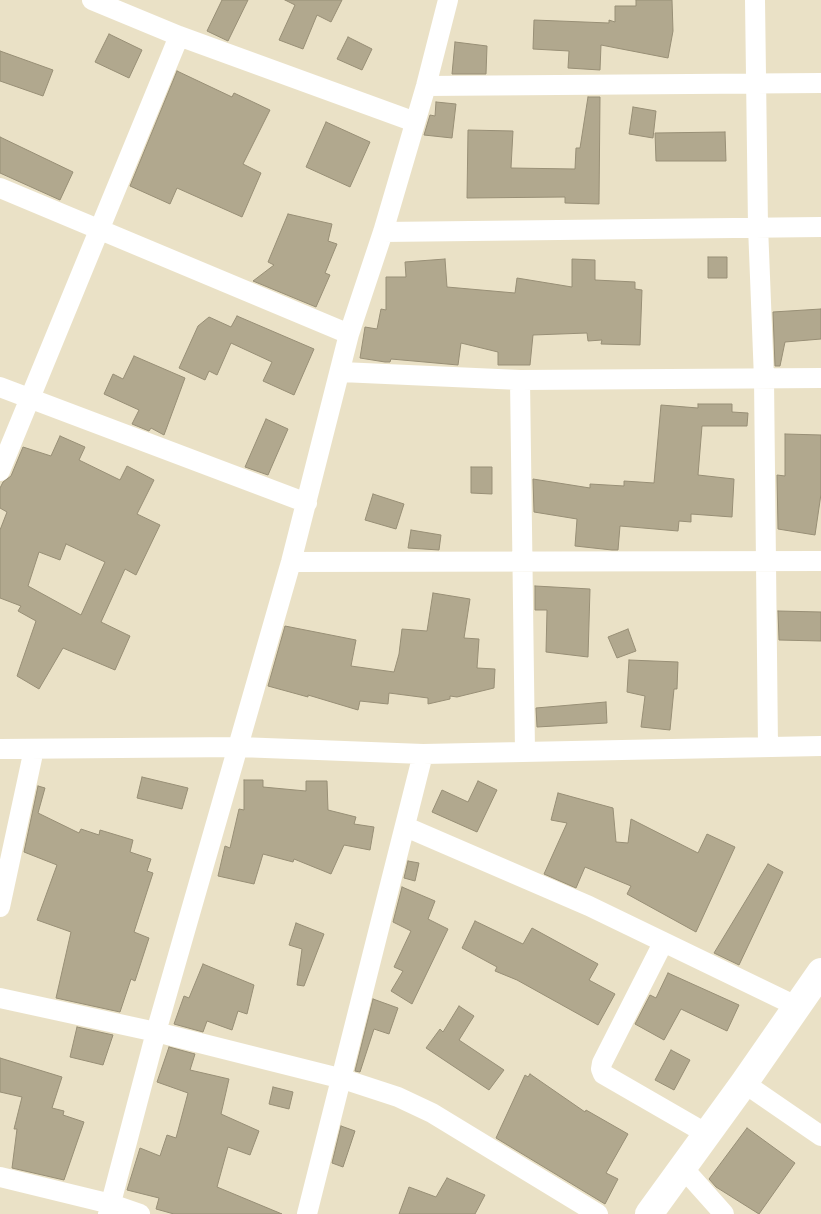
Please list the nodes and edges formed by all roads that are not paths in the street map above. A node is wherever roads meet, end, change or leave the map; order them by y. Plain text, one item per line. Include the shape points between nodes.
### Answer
1 (92, 0) edge
2 (448, 0) edge
3 (755, 0) edge
4 (140, 9) edge
5 (179, 36) junction
6 (755, 83) junction
7 (821, 83) edge
8 (426, 86) junction
9 (415, 122) junction
10 (0, 188) edge
11 (758, 226) junction
12 (821, 227) edge
13 (98, 230) junction
14 (383, 232) junction
15 (349, 334) junction
16 (341, 372) junction
17 (821, 378) edge
18 (764, 379) junction
19 (520, 380) junction
20 (0, 387) edge
21 (31, 400) junction
22 (0, 471) edge
23 (307, 502) junction
24 (821, 561) edge
25 (291, 562) junction
26 (523, 562) junction
27 (767, 562) junction
28 (821, 746) edge
29 (239, 747) junction
30 (768, 747) junction
31 (0, 749) edge
32 (34, 749) junction
33 (525, 751) junction
34 (423, 754) junction
35 (406, 827) junction
36 (0, 907) edge
37 (663, 943) junction
38 (821, 972) edge
39 (0, 998) edge
40 (798, 1007) junction
41 (156, 1032) junction
42 (343, 1079) junction
43 (744, 1083) junction
44 (707, 1134) junction
45 (821, 1136) edge
46 (683, 1168) junction
47 (0, 1177) edge
48 (109, 1209) edge
49 (140, 1214) edge
50 (307, 1214) edge
51 (598, 1214) edge
52 (649, 1214) edge
53 (724, 1214) edge

1 - 4 street
2 - 8 street
3 - 6 street
4 - 5 street
5 - 9 street
5 - 13 street
6 - 7 street
6 - 8 street
6 - 11 street
8 - 9 street
9 - 14 street
10 - 13 street
11 - 12 street
11 - 14 street
11 - 18 street
13 - 15 street
13 - 21 street
14 - 15 street
15 - 16 street
16 - 19 street
16 - 23 street
17 - 18 street
18 - 19 street
18 - 27 street
19 - 26 street
20 - 21 street
21 - 22 street
21 - 23 street
23 - 25 street
24 - 27 street
25 - 26 street
25 - 29 street
26 - 27 street
26 - 33 street
27 - 30 street
28 - 30 street
29 - 32 street
29 - 34 street
29 - 41 street
30 - 33 street
31 - 32 street
32 - 36 street
33 - 34 street
34 - 35 street
35 - 37 street via 589,906
35 - 42 street
37 - 40 street
37 - 44 street via 601,1069 603,1074
38 - 40 street
39 - 41 street
40 - 43 street
41 - 42 street
41 - 48 street
42 - 50 street
42 - 51 street via 398,1097 432,1113
43 - 44 street
43 - 45 street
44 - 46 street
46 - 52 street
46 - 53 street
47 - 48 street
48 - 49 street

